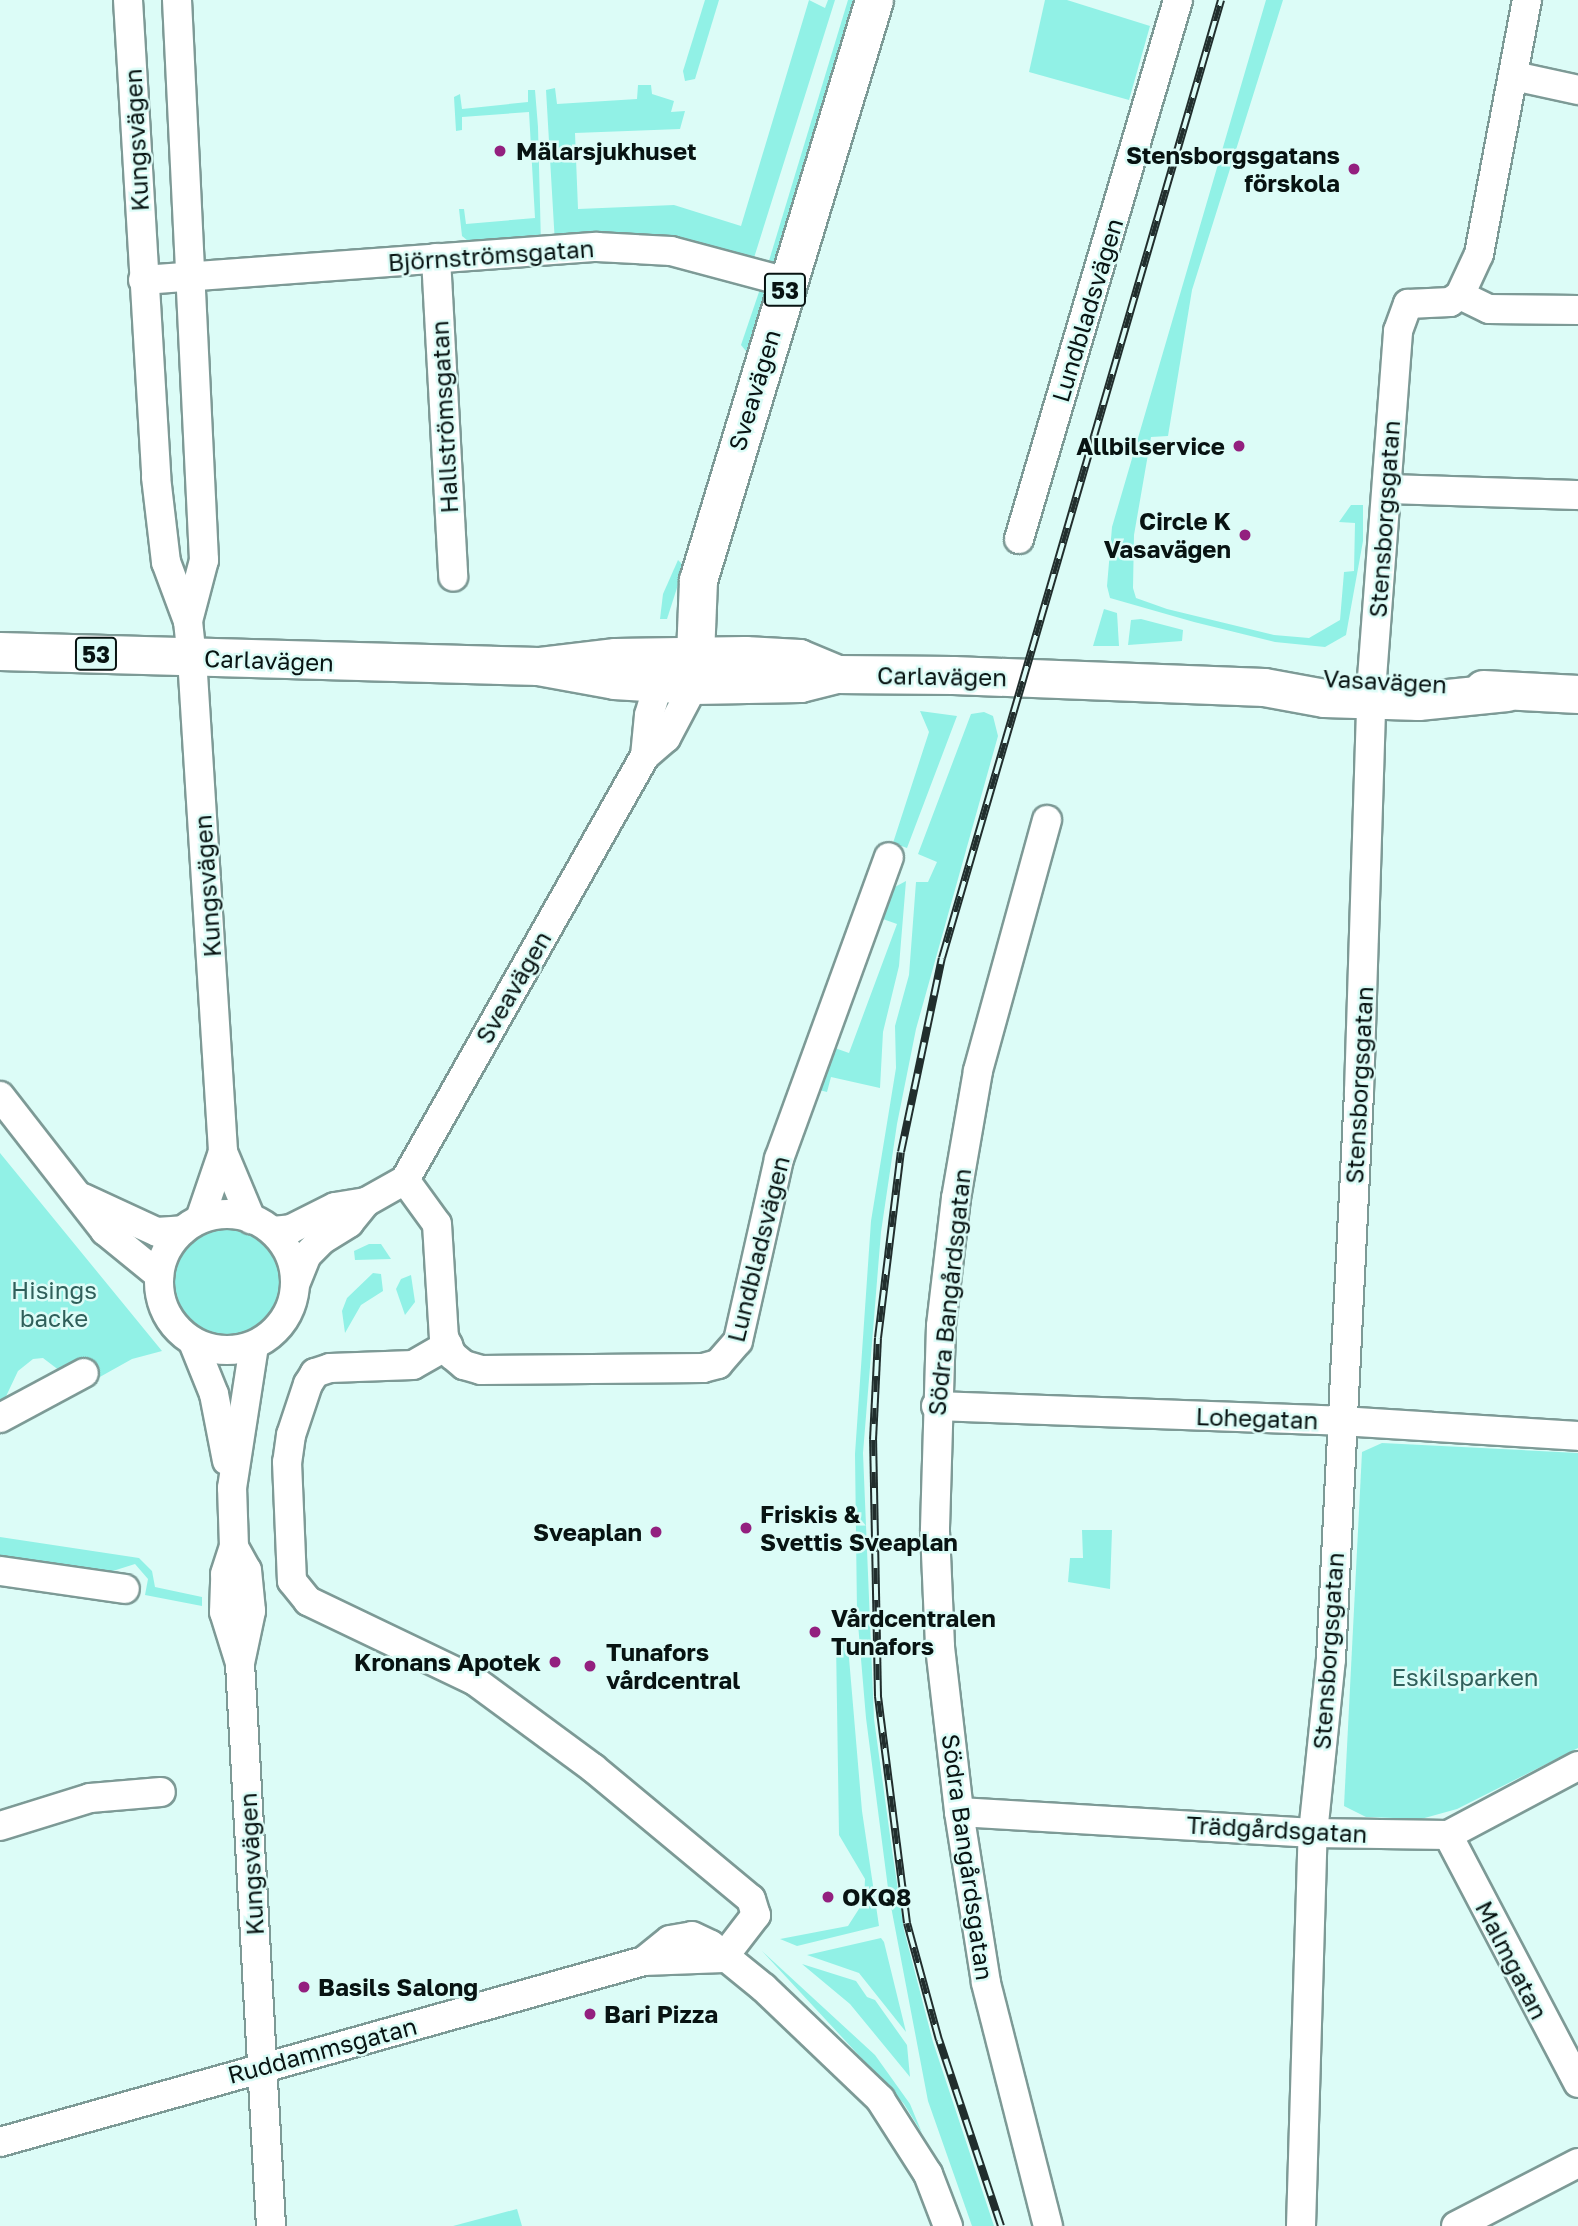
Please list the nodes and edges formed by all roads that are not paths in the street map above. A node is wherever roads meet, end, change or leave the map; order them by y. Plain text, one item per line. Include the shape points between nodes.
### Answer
1 (128, 0) edge
2 (177, 0) edge
3 (874, 0) edge
4 (1178, 0) edge
5 (1527, 0) edge
6 (1514, 76) junction
7 (1578, 90) edge
8 (436, 258) junction
9 (191, 275) junction
10 (144, 280) junction
11 (787, 282) junction
12 (1460, 295) junction
13 (1578, 310) edge
14 (1387, 489) junction
15 (1578, 495) edge
16 (1019, 539) dead end
17 (204, 560) junction
18 (166, 562) junction
19 (453, 576) dead end
20 (188, 621) junction
21 (0, 651) edge
22 (192, 657) junction
23 (678, 670) junction
24 (1048, 679) joint
25 (1372, 689) junction
26 (1578, 694) edge
27 (1048, 820) dead end
28 (889, 857) dead end
29 (0, 1096) edge
30 (223, 1152) junction
31 (405, 1180) junction
32 (77, 1195) junction
33 (366, 1202) junction
34 (192, 1224) junction
35 (262, 1225) junction
36 (159, 1275) junction
37 (296, 1282) junction
38 (193, 1342) junction
39 (448, 1345) junction
40 (254, 1346) junction
41 (84, 1373) dead end
42 (936, 1406) junction
43 (0, 1418) edge
44 (1341, 1421) junction
45 (1578, 1436) edge
46 (232, 1488) junction
47 (0, 1571) edge
48 (125, 1589) dead end
49 (1578, 1766) edge
50 (161, 1793) dead end
51 (959, 1812) junction
52 (0, 1826) edge
53 (1313, 1833) junction
54 (1448, 1835) junction
55 (723, 1958) junction
56 (265, 2066) junction
57 (1578, 2083) edge
58 (0, 2142) edge
59 (1578, 2163) edge
60 (271, 2226) edge
61 (948, 2226) edge
62 (1048, 2226) edge
63 (1301, 2226) edge
64 (1456, 2226) edge

1 - 10 street, Kungsvägen
2 - 9 street, Kungsvägen
3 - 11 main road, Sveavägen / 53
4 - 16 street, Lundbladsvägen
5 - 6 street
6 - 7 street
6 - 12 street via 1479,254
8 - 9 street, Björnströmsgatan
8 - 11 street, Björnströmsgatan via 633,247 671,251
8 - 19 street, Hallströmsgatan
9 - 10 street
9 - 17 street, Kungsvägen
10 - 18 street, Kungsvägen
11 - 23 main road, Sveavägen / 53 via 698,580
12 - 13 street via 1489,309
12 - 14 street, Stensborgsgatan via 1450,302 1408,304 1400,315
14 - 15 street
14 - 25 street, Stensborgsgatan
17 - 18 street
17 - 20 street, Kungsvägen
18 - 20 street, Kungsvägen
20 - 22 street, Kungsvägen
21 - 22 main road, Carlavägen / 53
22 - 23 main road, Carlavägen / 53
22 - 30 street, Kungsvägen
23 - 24 main road, Carlavägen via 800,683 837,674
23 - 31 street, Sveavägen via 649,715 645,756
24 - 25 main road, Vasavägen via 1264,687 1324,698
25 - 26 main road, Vasavägen
25 - 44 street, Stensborgsgatan via 1359,1092
27 - 42 street, Södra Bangårdsgatan via 978,1071 956,1199
28 - 39 street, Lundbladsvägen via 779,1159 738,1341 731,1353 718,1364 703,1368 481,1370 464,1365
29 - 32 street
30 - 34 street, Kungsvägen
30 - 35 street, Kungsvägen
31 - 33 street
31 - 39 street via 437,1224
32 - 34 street via 156,1232
32 - 36 street via 105,1231
33 - 35 street via 335,1207 291,1229
33 - 37 street via 349,1223 307,1255
34 - 35 street via 228,1213
34 - 36 street via 170,1244
35 - 37 street via 288,1251
36 - 38 street via 166,1313
37 - 40 street via 289,1314 279,1328
38 - 40 street via 226,1351
38 - 46 street, Kungsvägen via 214,1394
39 - 55 street via 413,1365 330,1368 315,1373 290,1435 287,1462 292,1581 308,1601 475,1681 593,1768 751,1899 756,1914
40 - 46 street, Kungsvägen
41 - 43 street
42 - 44 street, Lohegatan
42 - 51 street, Södra Bangårdsgatan via 940,1647
44 - 45 street, Lohegatan
44 - 53 street, Stensborgsgatan via 1331,1659
46 - 56 street, Kungsvägen via 234,1547 225,1574 224,1612 230,1643 240,1663
47 - 48 street
49 - 54 street, Trädgårdsgatan
50 - 52 street via 90,1798
51 - 53 street, Trädgårdsgatan
51 - 62 street, Södra Bangårdsgatan via 986,1983
53 - 54 street, Trädgårdsgatan
53 - 63 street, Stensborgsgatan
54 - 57 street, Malmgatan
55 - 56 street, Ruddammsgatan via 644,1961
55 - 61 street via 764,1988 880,2099 922,2163
56 - 58 street, Ruddammsgatan
56 - 60 street, Kungsvägen
59 - 64 street

